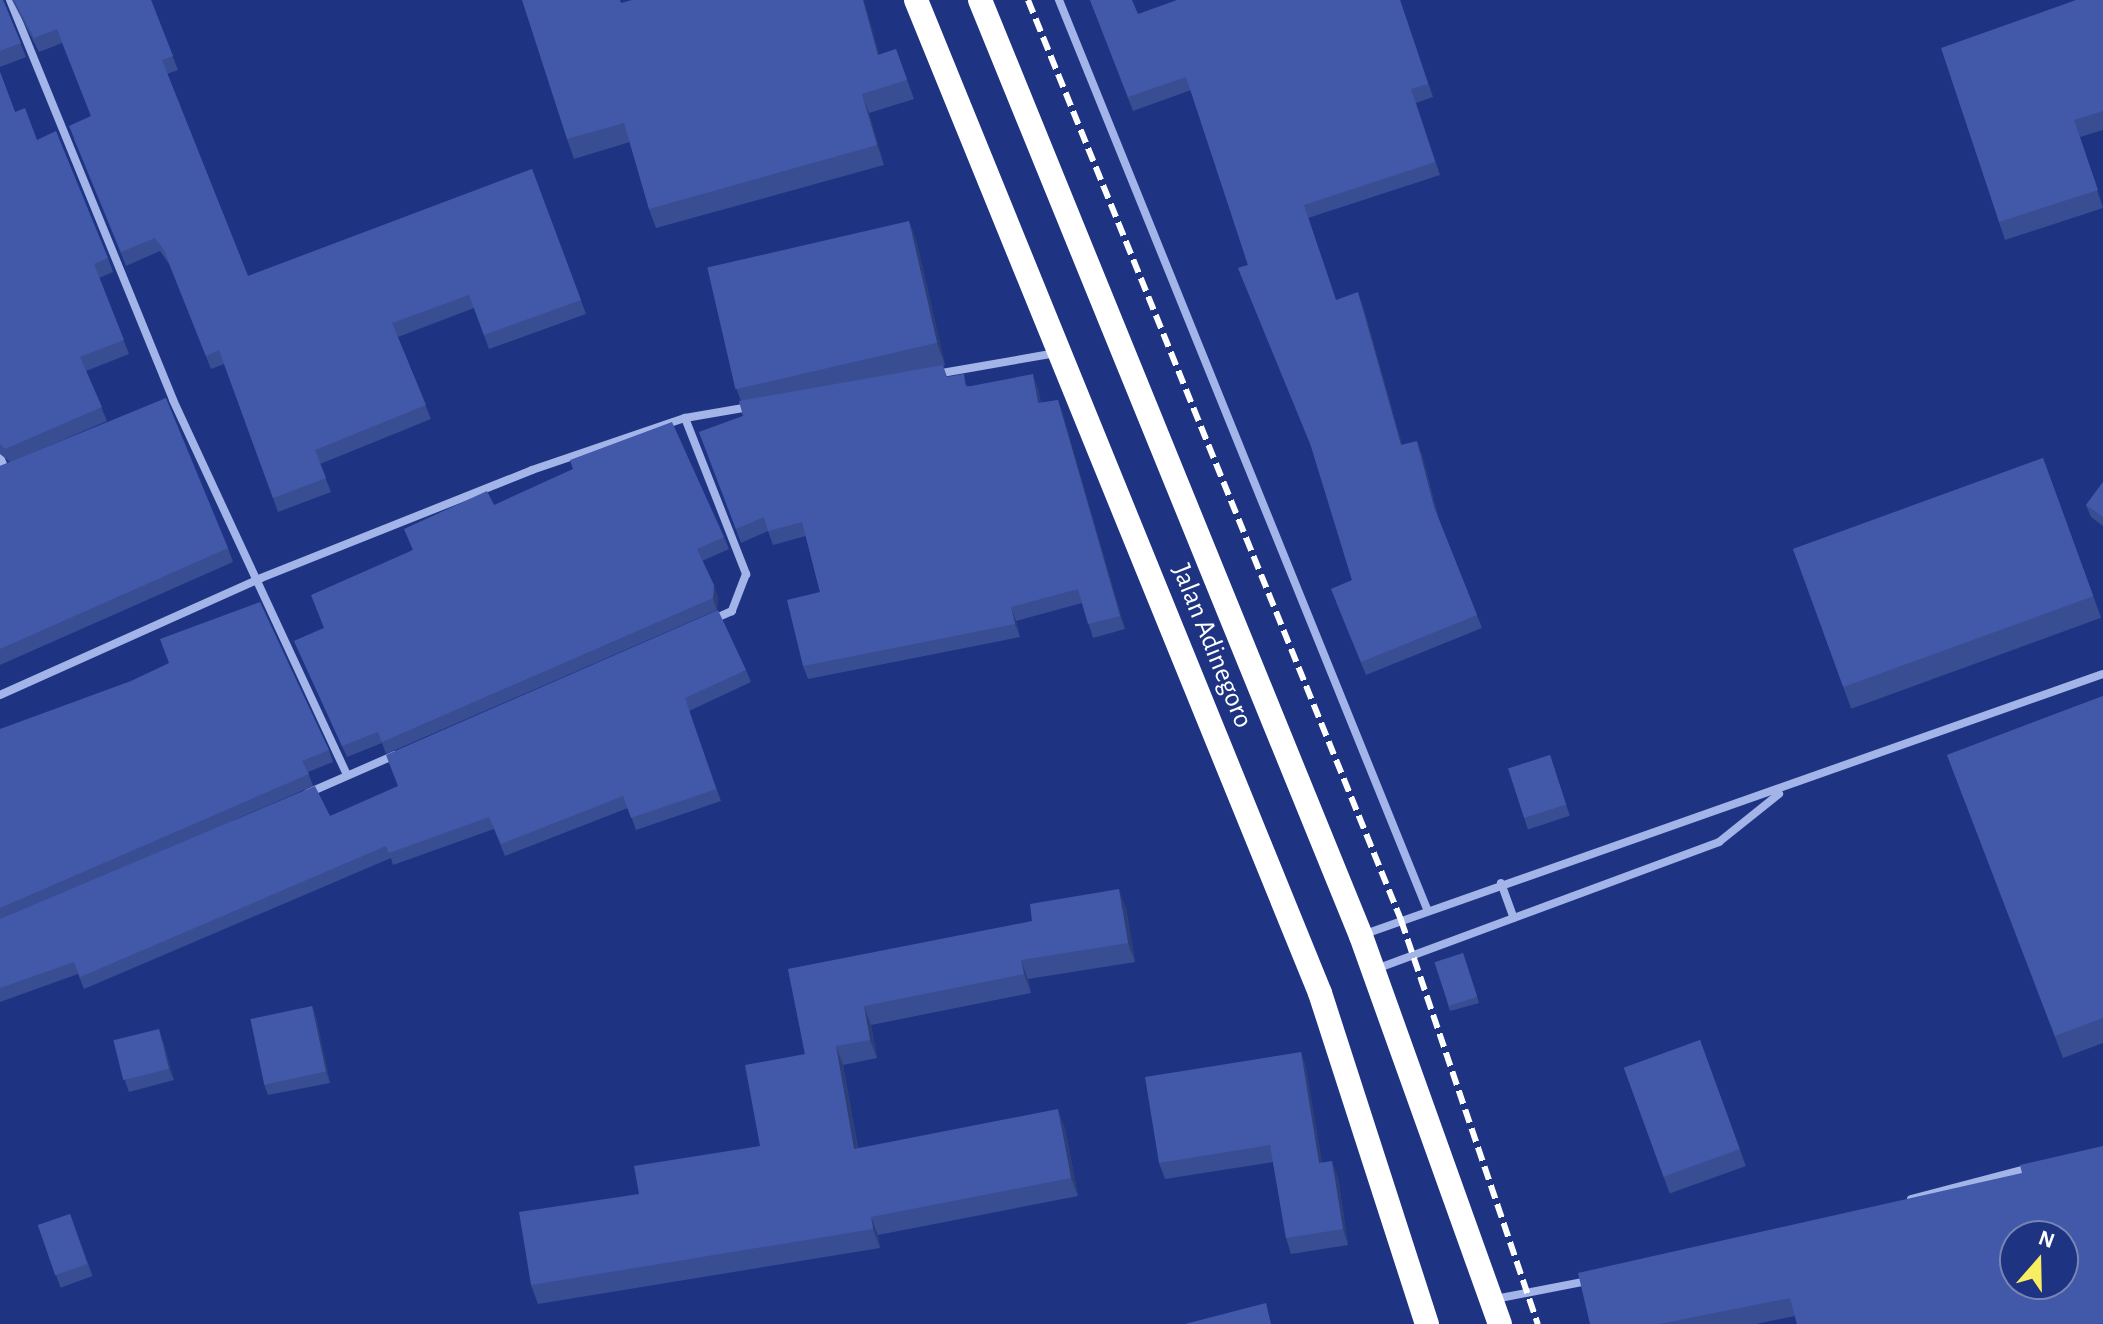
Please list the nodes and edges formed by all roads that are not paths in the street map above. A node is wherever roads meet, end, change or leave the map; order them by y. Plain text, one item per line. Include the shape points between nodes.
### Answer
1 (10, 0) edge
2 (916, 0) edge
3 (980, 0) edge
4 (1059, 0) edge
5 (1061, 352) junction
6 (920, 377) edge
7 (173, 400) junction
8 (162, 405) edge
9 (763, 405) edge
10 (685, 418) junction
11 (0, 457) edge
12 (20, 466) edge
13 (3, 472) edge
14 (261, 578) junction
15 (704, 624) edge
16 (2103, 674) edge
17 (0, 695) edge
18 (405, 751) edge
19 (347, 775) junction
20 (1782, 791) junction
21 (289, 801) edge
22 (1501, 883) junction
23 (1427, 909) junction
24 (1514, 918) junction
25 (1361, 936) junction
26 (1373, 971) junction
27 (2043, 1165) edge
28 (1892, 1204) edge
29 (1605, 1277) edge
30 (1490, 1299) junction
31 (1427, 1324) edge
32 (1500, 1324) edge

1 - 7 street
2 - 5 highway, Jalan Adinegoro
3 - 25 highway
4 - 23 street
5 - 6 street
5 - 31 highway, Jalan Adinegoro via 1320,993
7 - 8 street
7 - 14 street
9 - 10 street
10 - 14 street
10 - 15 street via 746,574 732,611
11 - 13 street
12 - 13 street
14 - 17 street
14 - 19 street
16 - 20 street
18 - 19 street
19 - 21 street
20 - 22 street
20 - 24 street via 1719,842
22 - 23 street
22 - 24 street
23 - 25 street
24 - 26 street
25 - 26 highway
26 - 30 highway
27 - 28 street
29 - 30 street
30 - 32 highway

